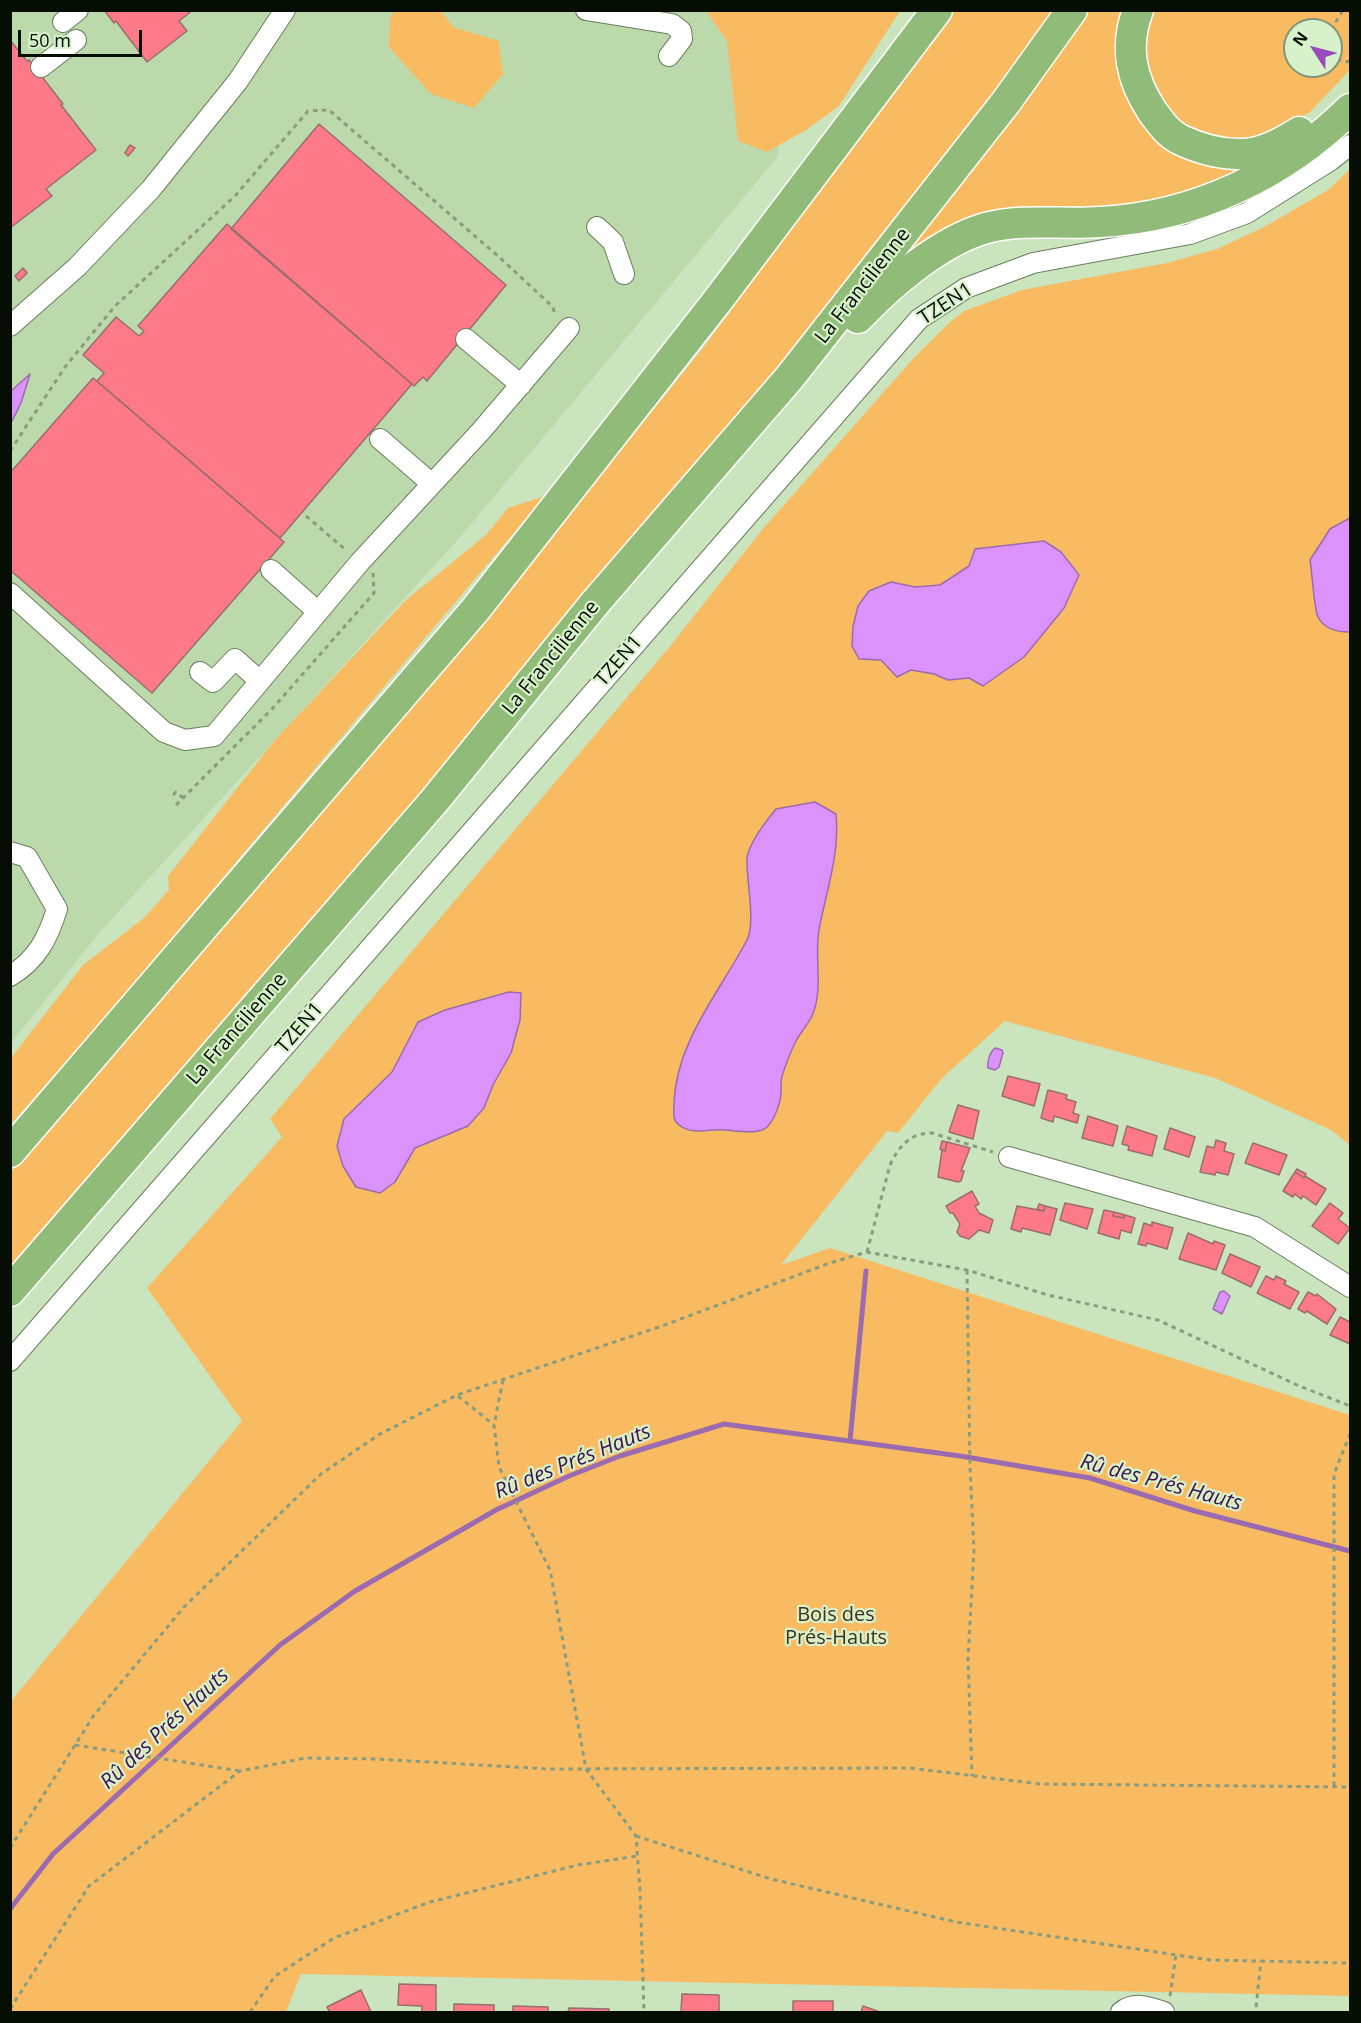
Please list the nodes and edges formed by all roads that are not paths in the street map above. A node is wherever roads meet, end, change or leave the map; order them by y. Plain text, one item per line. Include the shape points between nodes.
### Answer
1 (285, 10) edge
2 (916, 10) edge
3 (937, 10) edge
4 (1072, 10) edge
5 (1137, 10) edge
6 (587, 11) edge
7 (76, 40) dead end
8 (669, 56) dead end
9 (40, 67) dead end
10 (1350, 90) edge
11 (1350, 110) edge
12 (847, 131) junction
13 (1350, 145) edge
14 (597, 226) dead end
15 (624, 274) dead end
16 (10, 326) edge
17 (565, 333) road end
18 (466, 339) dead end
19 (790, 377) junction
20 (521, 385) junction
21 (380, 439) dead end
22 (432, 484) junction
23 (271, 570) dead end
24 (10, 593) edge
25 (318, 612) junction
26 (200, 672) dead end
27 (260, 681) junction
28 (10, 852) edge
29 (10, 976) edge
30 (10, 1152) edge
31 (1009, 1157) road end
32 (1350, 1287) edge
33 (10, 1291) edge
34 (10, 1360) edge
35 (1167, 2007) edge
36 (1121, 2013) edge

1 - 16 street via 238,81 151,189 77,267
2 - 12 highway via 881,60
3 - 12 highway
4 - 19 highway, La Francilienne via 1006,102
5 - 10 highway via 1130,46 1132,72 1145,101 1163,126 1180,140 1222,153 1241,155 1264,150 1308,127
6 - 8 street via 637,25 672,24 681,31 682,39
7 - 9 street
11 - 19 highway via 1297,155 1235,189 1195,205 1120,221 1011,223 965,236 917,266 877,298 826,351
12 - 30 highway via 475,610
13 - 34 street, TZEN1 via 1247,213 1190,234 1033,263 966,288 919,320
14 - 15 street via 613,242
17 - 20 street
18 - 20 street
19 - 33 highway, La Francilienne via 595,603 435,800
20 - 22 street
21 - 22 street
22 - 25 street
23 - 25 street
24 - 27 street via 164,732 185,740 214,736
25 - 27 street
26 - 27 street via 213,682 235,659
28 - 29 street via 27,857 57,909 49,936 24,968
31 - 32 street via 1255,1227
35 - 36 street via 1142,2004

